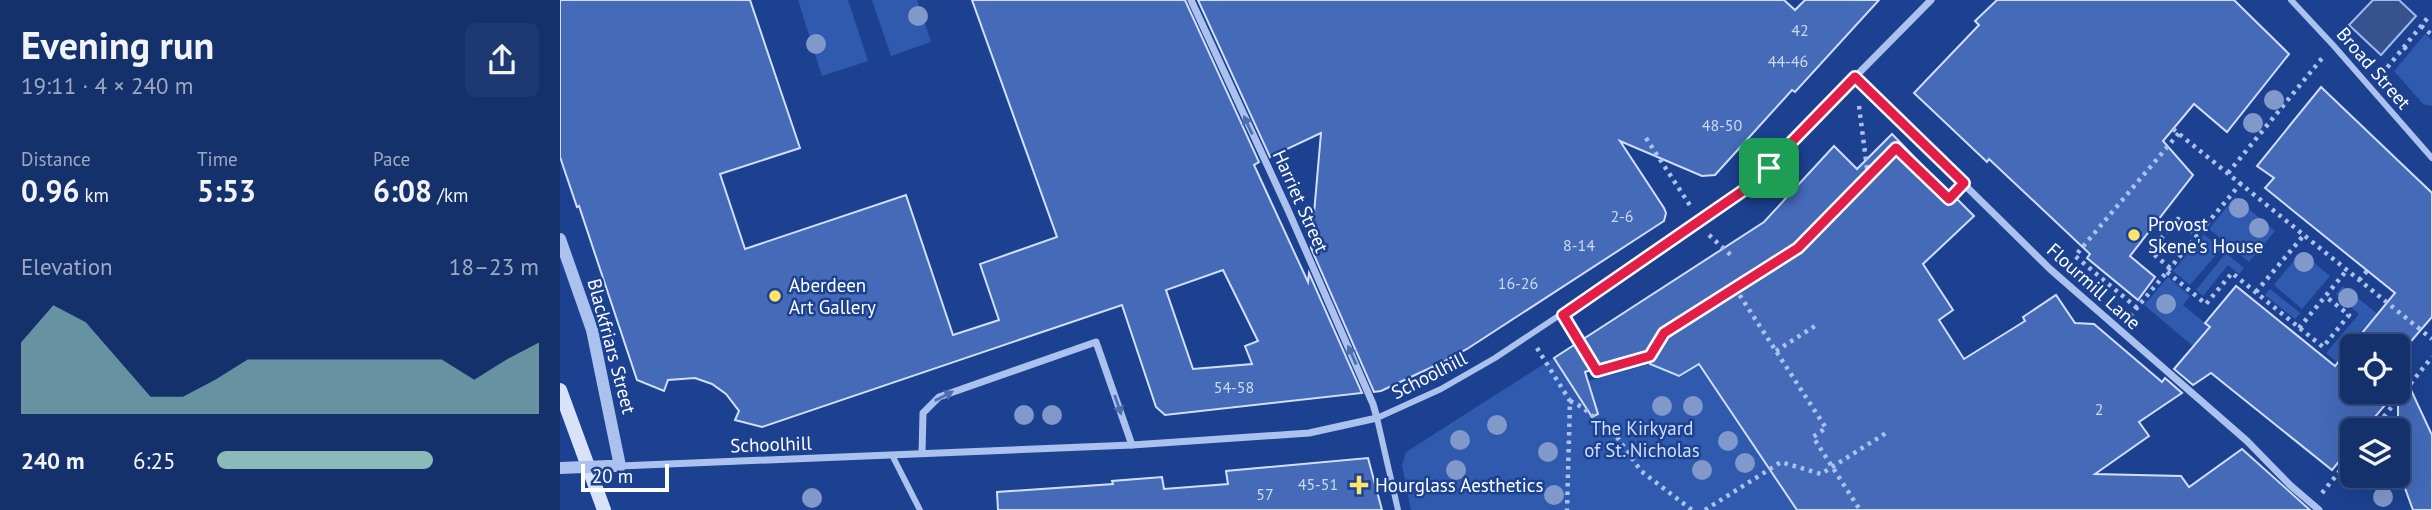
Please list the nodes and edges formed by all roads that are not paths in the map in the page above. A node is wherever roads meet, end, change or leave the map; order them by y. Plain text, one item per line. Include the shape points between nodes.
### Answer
1 (1191, 0) edge
2 (1931, 0) edge
3 (2291, 0) edge
4 (1855, 77) junction
5 (2432, 158) edge
6 (560, 239) edge
7 (560, 390) edge
8 (1377, 418) junction
9 (1132, 444) junction
10 (922, 453) junction
11 (892, 455) junction
12 (614, 466) junction
13 (560, 468) edge
14 (2316, 508) edge
15 (604, 510) edge
16 (920, 510) edge
17 (1398, 510) edge

8 -> 1 street, Harriet Street
2 - 4 street
3 - 5 street, Broad Street
4 - 8 street, Schoolhill via 1759,178 1700,221 1563,315 1451,384
4 - 14 street, Flourmill Lane via 2050,269 2247,441
6 - 12 street, Blackfriars Street via 592,330
7 - 15 main road
8 - 9 street, Schoolhill via 1309,433
8 - 17 street
9 - 10 street, Schoolhill
10 -> 9 street via 923,413 939,397 1096,342
10 - 11 street, Schoolhill
11 - 12 street, Schoolhill
11 - 16 street
12 - 13 street, bridge

